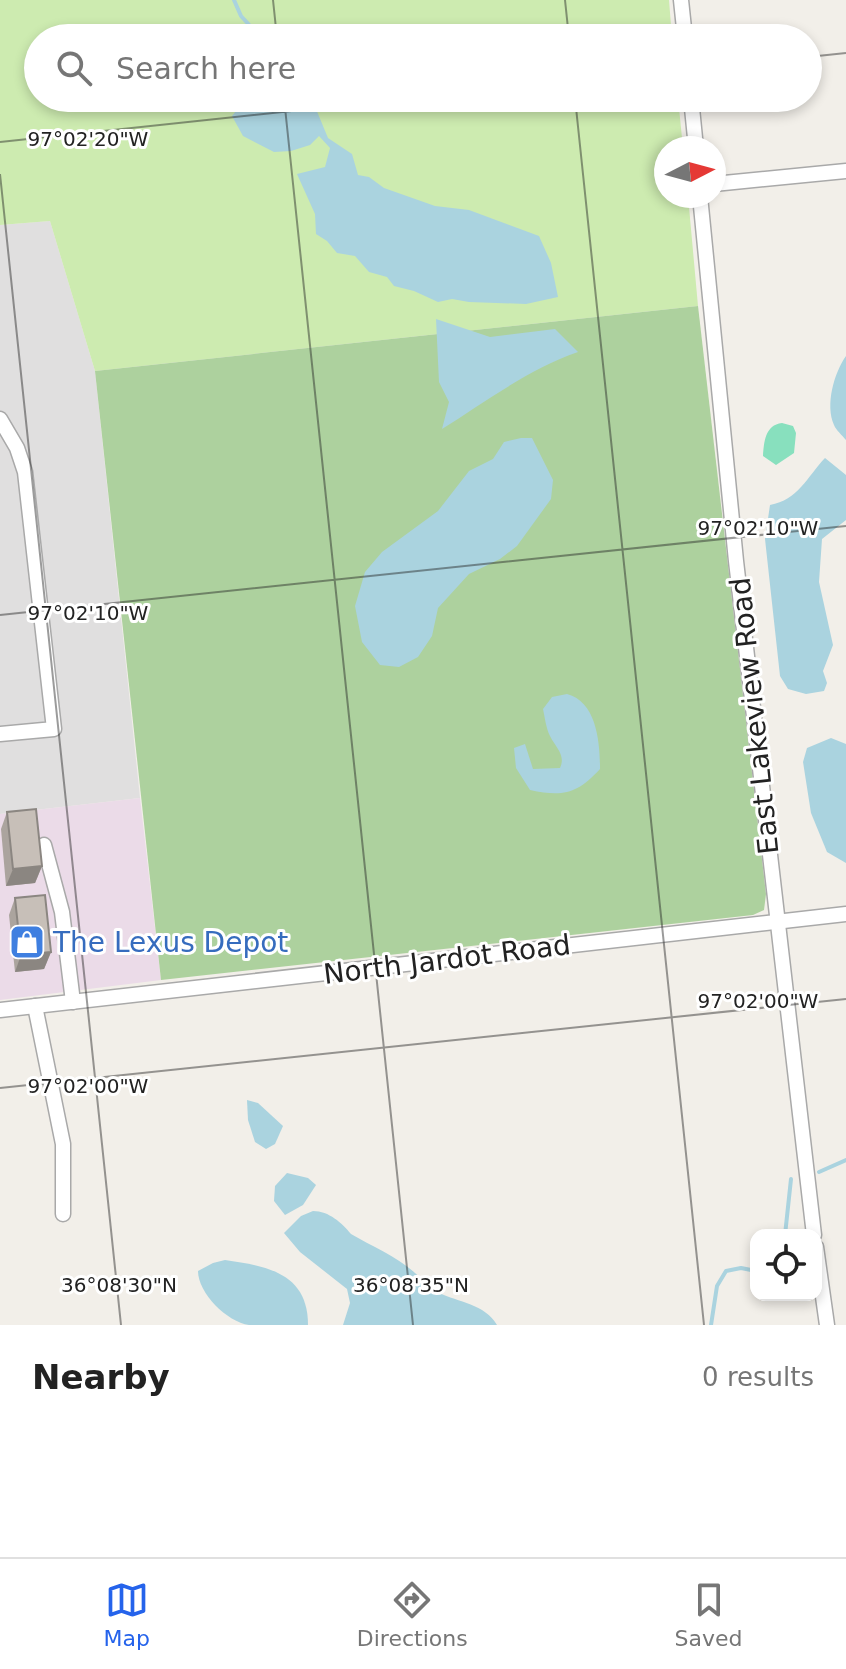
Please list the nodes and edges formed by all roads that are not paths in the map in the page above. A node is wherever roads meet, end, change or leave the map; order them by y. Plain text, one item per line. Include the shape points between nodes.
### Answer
1 (681, 0) edge
2 (684, 24) edge
3 (692, 112) edge
4 (695, 136) edge
5 (846, 171) edge
6 (726, 183) edge
7 (701, 208) edge
8 (2, 424) edge
9 (0, 734) edge
10 (44, 845) dead end
11 (846, 914) edge
12 (777, 921) junction
13 (73, 1002) junction
14 (35, 1006) junction
15 (0, 1010) edge
16 (63, 1214) dead end
17 (813, 1229) edge
18 (822, 1290) edge
19 (827, 1325) edge

1 - 2 street
3 - 4 street
5 - 6 street
7 - 12 street, East Lakeview Road
8 - 9 street via 25,472 54,729
10 - 13 street via 62,912
11 - 12 street, North Jardot Road
12 - 13 street, North Jardot Road
12 - 17 street, East Lakeview Road
13 - 14 street, North Jardot Road
14 - 15 street, North Jardot Road
14 - 16 street via 63,1144
18 - 19 street

